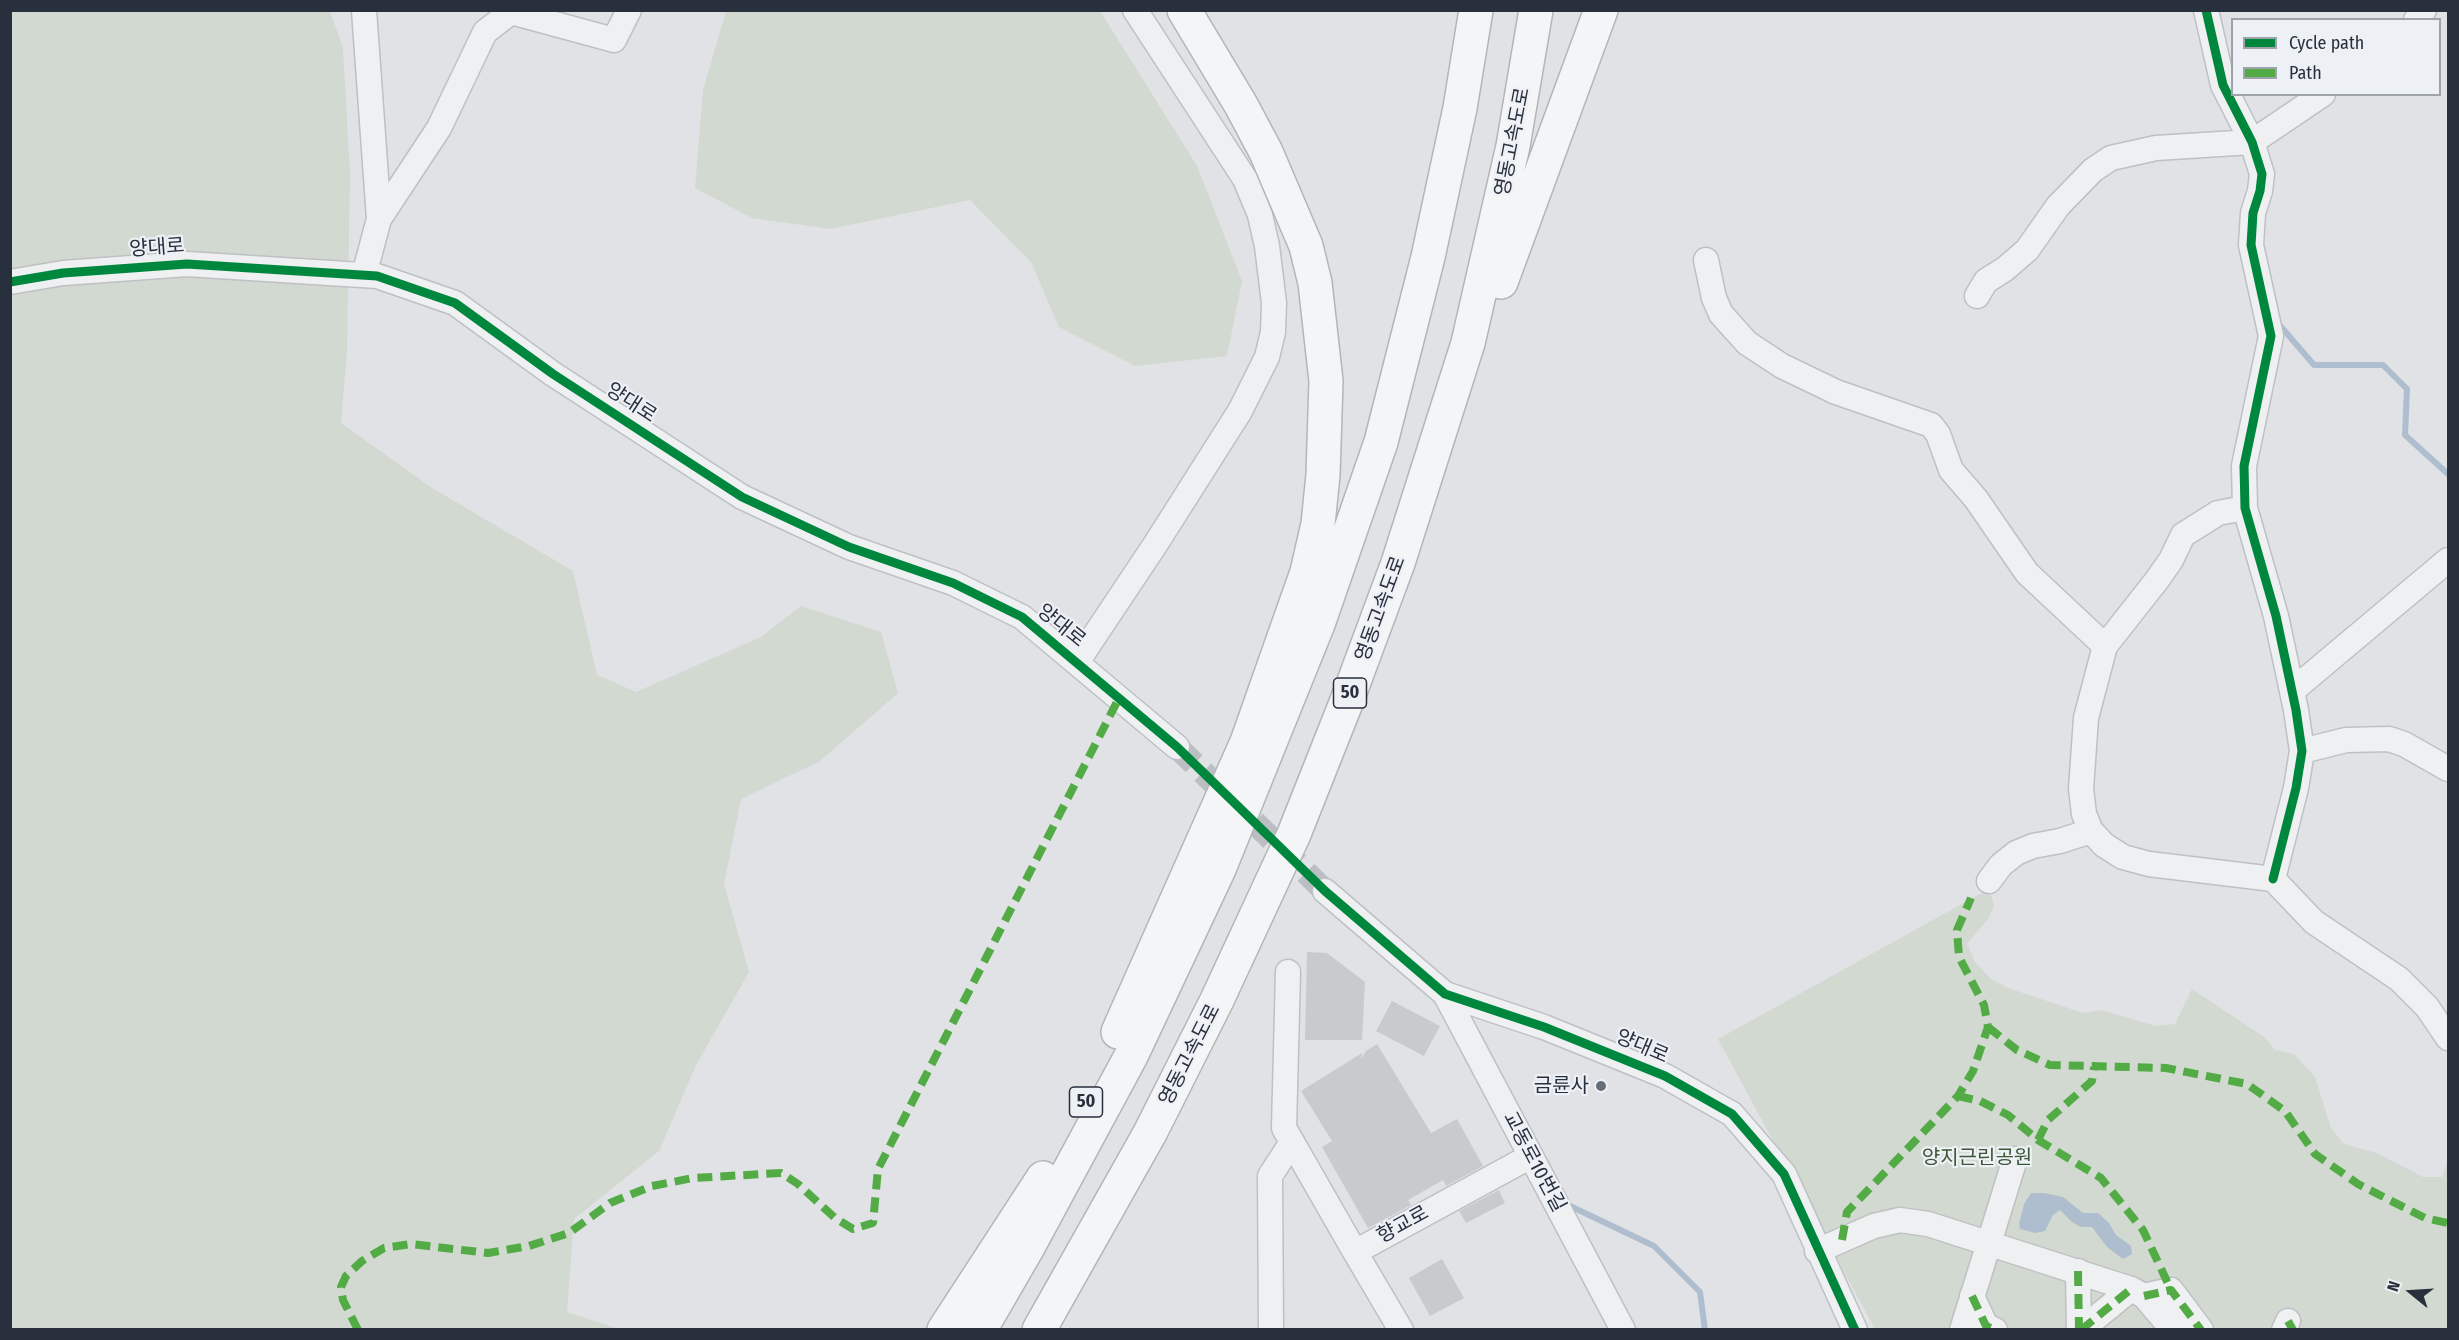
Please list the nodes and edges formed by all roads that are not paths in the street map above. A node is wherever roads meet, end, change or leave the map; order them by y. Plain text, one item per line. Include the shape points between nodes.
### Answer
1 (364, 10) edge
2 (629, 10) edge
3 (1135, 10) edge
4 (1184, 10) edge
5 (1476, 10) edge
6 (1536, 10) edge
7 (1601, 10) edge
8 (2206, 10) edge
9 (2320, 96) edge
10 (2252, 142) junction
11 (379, 219) junction
12 (1706, 260) dead end
13 (364, 275) junction
14 (10, 282) edge
15 (1977, 296) dead end
16 (2245, 508) junction
17 (2448, 560) edge
18 (1398, 563) junction
19 (2105, 646) junction
20 (1077, 662) junction
21 (2292, 691) junction
22 (1177, 747) tunnel mouth
23 (2302, 751) junction
24 (2448, 769) edge
25 (2091, 831) junction
26 (1219, 869) junction
27 (2273, 879) junction
28 (1989, 881) dead end
29 (1325, 891) tunnel mouth
30 (1287, 972) dead end
31 (1445, 994) junction
32 (2448, 1038) edge
33 (1089, 1097) junction
34 (1292, 1143) junction
35 (1531, 1156) junction
36 (2015, 1159) dead end
37 (1989, 1244) junction
38 (1817, 1251) junction
39 (1355, 1252) junction
40 (2078, 1271) junction
41 (2138, 1292) junction
42 (1972, 1296) junction
43 (944, 1329) edge
44 (980, 1329) edge
45 (1039, 1329) edge
46 (1271, 1329) edge
47 (1401, 1329) edge
48 (1623, 1329) edge
49 (1855, 1329) edge
50 (1962, 1329) edge
51 (1995, 1329) edge
52 (2080, 1329) edge
53 (2173, 1329) edge
54 (2201, 1329) edge

1 - 11 street
2 - 11 street via 614,40 511,12 485,32 439,128
3 - 20 street via 1245,179 1260,214 1274,303 1273,332 1267,357 1240,411
4 - 33 highway via 1266,152 1306,246 1315,284 1326,381 1323,475 1318,525 1307,572 1247,742
5 - 26 highway, 50 via 1431,245 1381,442 1318,624
6 - 18 highway, 영동고속도로 / 50 via 1513,146 1468,343
7 - 18 highway
8 - 10 street via 2223,85
9 - 10 street
10 - 15 street via 2156,148 2111,158 2093,170 2058,206 2027,250 1986,281
10 - 16 street via 2262,174 2251,245 2271,336 2244,466
11 - 13 street
12 - 19 street via 1721,314 1747,343 1782,366 1836,392 1931,425 1951,470 2027,573
13 - 14 street, 양대로 via 187,264 63,273
13 - 20 street, 양대로 via 455,303 554,374 742,496 849,547 963,588 1022,617
16 - 19 street via 2218,513 2183,535 2157,580
16 - 21 street via 2276,616
17 - 21 street
18 - 45 highway, 영동고속도로 / 50 via 1294,834 1217,1000 1150,1133
19 - 25 street via 2086,718 2082,789 2084,814
20 - 22 street, 양대로
21 - 23 street
23 - 24 street via 2346,740 2389,740 2404,744
23 - 27 street
25 - 27 street via 2123,857 2149,864
25 - 28 street via 2016,853
26 - 33 highway, 50
26 - 44 highway, 50 via 1131,1056
27 - 32 street via 2314,922 2399,979 2427,1008
29 - 31 street, 양대로
30 - 34 street via 1284,1128
31 - 35 street, 교동로10번길
31 - 38 street, 양대로 via 1544,1027 1665,1076 1732,1114 1784,1174
33 - 43 highway, 50 via 1038,1187
34 - 39 street
34 - 46 street via 1270,1176
35 - 39 street, 향교로
35 - 48 street, 교동로10번길
36 - 37 street
37 - 38 street via 1928,1224 1900,1220 1874,1226
37 - 40 street
37 - 42 street
38 - 49 street, 양대로
39 - 47 street, 향교로
40 - 41 street
40 - 52 street
41 - 52 street
41 - 53 street
41 - 54 street via 2171,1290
42 - 50 street
42 - 51 street via 1986,1326

